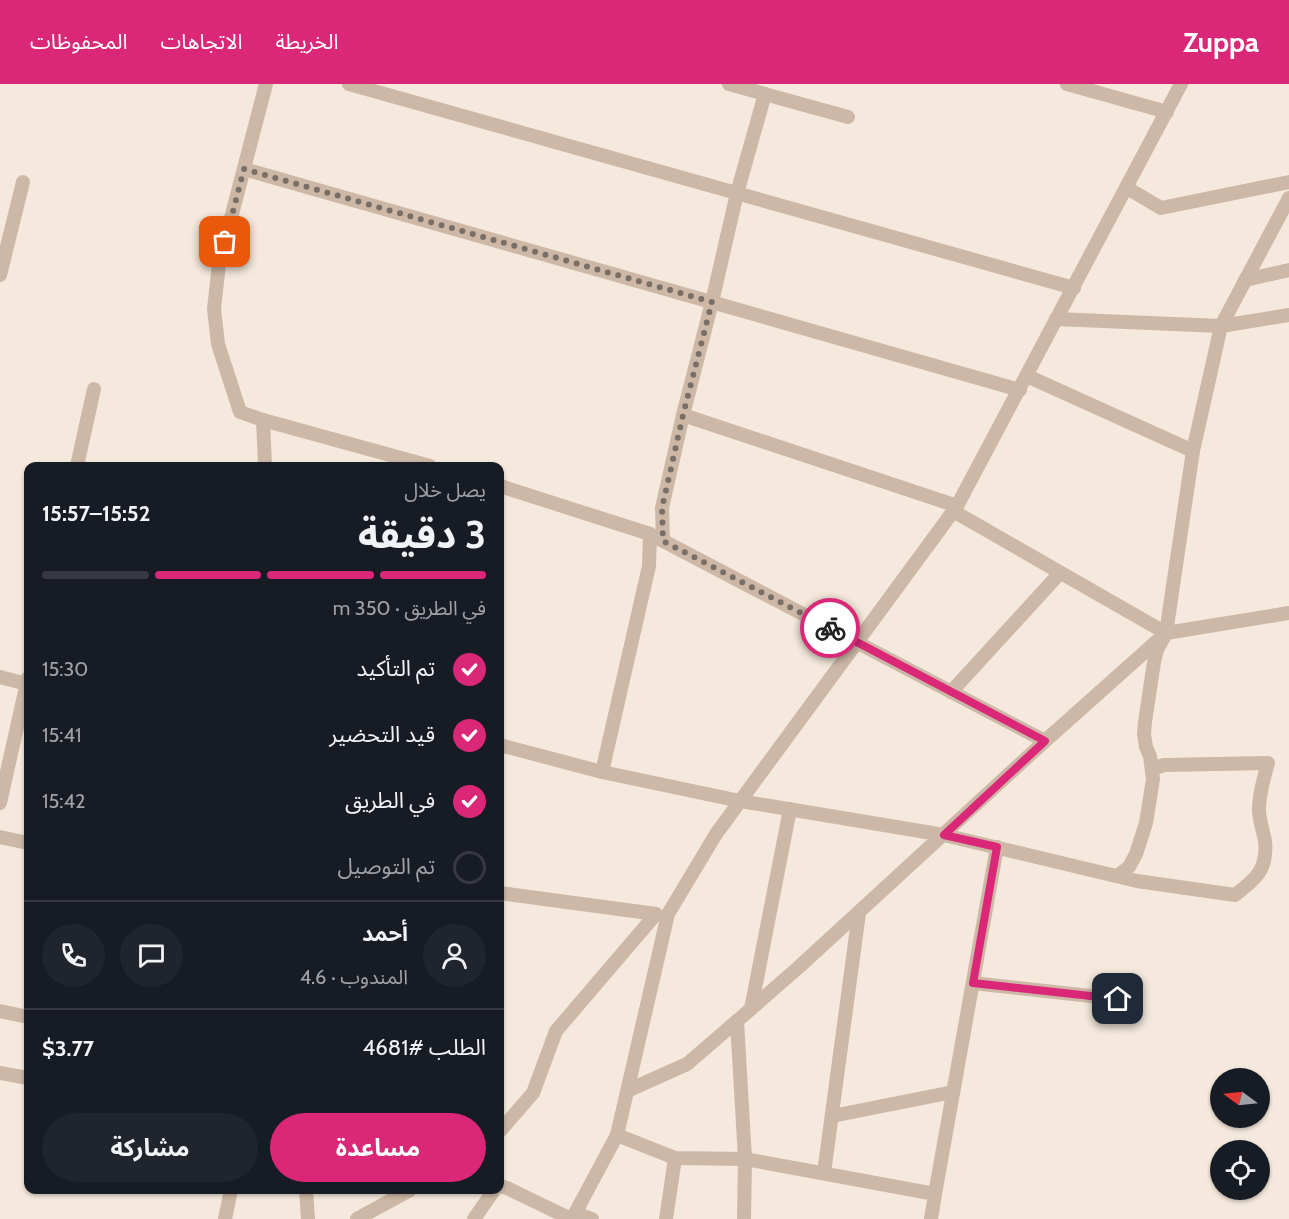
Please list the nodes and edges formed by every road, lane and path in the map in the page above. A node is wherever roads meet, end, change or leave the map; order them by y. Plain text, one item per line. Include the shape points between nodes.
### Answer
1 (266, 84) edge
2 (349, 84) edge
3 (729, 84) edge
4 (1067, 84) edge
5 (1181, 84) edge
6 (765, 94) junction
7 (1167, 112) junction
8 (848, 117) dead end
9 (244, 169) junction
10 (23, 182) dead end
11 (1289, 182) edge
12 (1127, 188) junction
13 (737, 194) junction
14 (1289, 198) edge
15 (1289, 270) edge
16 (0, 275) edge
17 (1245, 280) junction
18 (1074, 288) junction
19 (712, 302) junction
20 (1289, 315) edge
21 (1056, 319) junction
22 (1221, 326) junction
23 (1028, 376) junction
24 (94, 389) dead end
25 (1020, 390) junction
26 (683, 415) junction
27 (263, 420) junction
28 (1193, 451) junction
29 (78, 462) edge
30 (265, 462) edge
31 (415, 462) edge
32 (504, 487) edge
33 (955, 509) junction
34 (650, 534) junction
35 (663, 541) junction
36 (1060, 573) junction
37 (1289, 613) edge
38 (1166, 633) junction
39 (858, 643) junction
40 (0, 677) edge
41 (24, 684) edge
42 (951, 692) junction
43 (24, 701) edge
44 (1045, 741) junction
45 (504, 746) edge
46 (1152, 769) junction
47 (602, 772) junction
48 (0, 798) edge
49 (740, 801) junction
50 (790, 809) junction
51 (944, 835) junction
52 (0, 837) edge
53 (24, 842) edge
54 (997, 847) junction
55 (1117, 876) junction
56 (504, 894) edge
57 (859, 913) junction
58 (662, 914) junction
59 (973, 983) junction
60 (1118, 999) dead end
61 (750, 1009) junction
62 (0, 1011) edge
63 (24, 1016) edge
64 (737, 1021) junction
65 (0, 1072) edge
66 (24, 1077) edge
67 (629, 1090) junction
68 (953, 1092) junction
69 (832, 1116) junction
70 (504, 1126) edge
71 (618, 1135) junction
72 (675, 1158) junction
73 (745, 1159) junction
74 (824, 1173) junction
75 (504, 1187) edge
76 (230, 1194) edge
77 (306, 1194) edge
78 (403, 1194) edge
79 (491, 1194) edge
80 (935, 1194) junction
81 (572, 1217) edge
82 (225, 1219) edge
83 (308, 1219) edge
84 (357, 1219) edge
85 (474, 1219) edge
86 (592, 1219) edge
87 (666, 1219) edge
88 (744, 1219) edge
89 (931, 1219) edge

1 - 9 street
2 - 13 street
3 - 6 street
4 - 7 street
5 - 7 street
6 - 8 street
6 - 13 street
7 - 12 street
9 - 19 street
9 - 27 street via 219,264 214,309 219,344 240,411
10 - 16 street
11 - 12 street via 1161,208
12 - 18 street
13 - 18 street
13 - 19 street
14 - 17 street
15 - 17 street
17 - 22 street
18 - 21 street
19 - 25 street
19 - 26 street
20 - 22 street
21 - 22 street
21 - 23 street
22 - 28 street
23 - 25 street
23 - 28 street
24 - 29 street
25 - 33 street
26 - 33 street
26 - 35 street via 662,508
27 - 30 street
27 - 31 street
28 - 38 street
32 - 34 street
33 - 36 street
33 - 39 street
34 - 35 street
34 - 47 street via 649,566
35 - 39 street
36 - 38 street
36 - 42 street
37 - 38 street
38 - 44 street
38 - 46 street via 1154,662 1145,722
39 - 42 street
39 - 49 street
40 - 41 street
42 - 44 street
43 - 48 street
44 - 51 street
45 - 47 street
46 - 55 street via 1146,823 1136,854 1129,867
46 - 55 street via 1164,765 1268,762 1259,807 1265,842 1263,867 1235,895
47 - 49 street
49 - 50 street
49 - 58 street
50 - 51 street
50 - 61 street
51 - 54 street
51 - 57 street
52 - 53 street
54 - 55 street
54 - 59 street
56 - 58 street
57 - 61 street
57 - 69 street
58 - 67 street
58 - 70 street via 555,1031 533,1093
59 - 60 street
59 - 68 street
61 - 64 street
62 - 63 street
64 - 67 street via 687,1064
64 - 73 street
65 - 66 street
67 - 71 street
68 - 69 street
68 - 80 street
69 - 74 street
71 - 72 street
71 - 81 street
72 - 73 street
72 - 87 street
73 - 74 street
73 - 88 street
74 - 80 street
75 - 81 street
76 - 82 street
77 - 83 street
78 - 84 street
79 - 85 street
80 - 89 street
81 - 86 street

